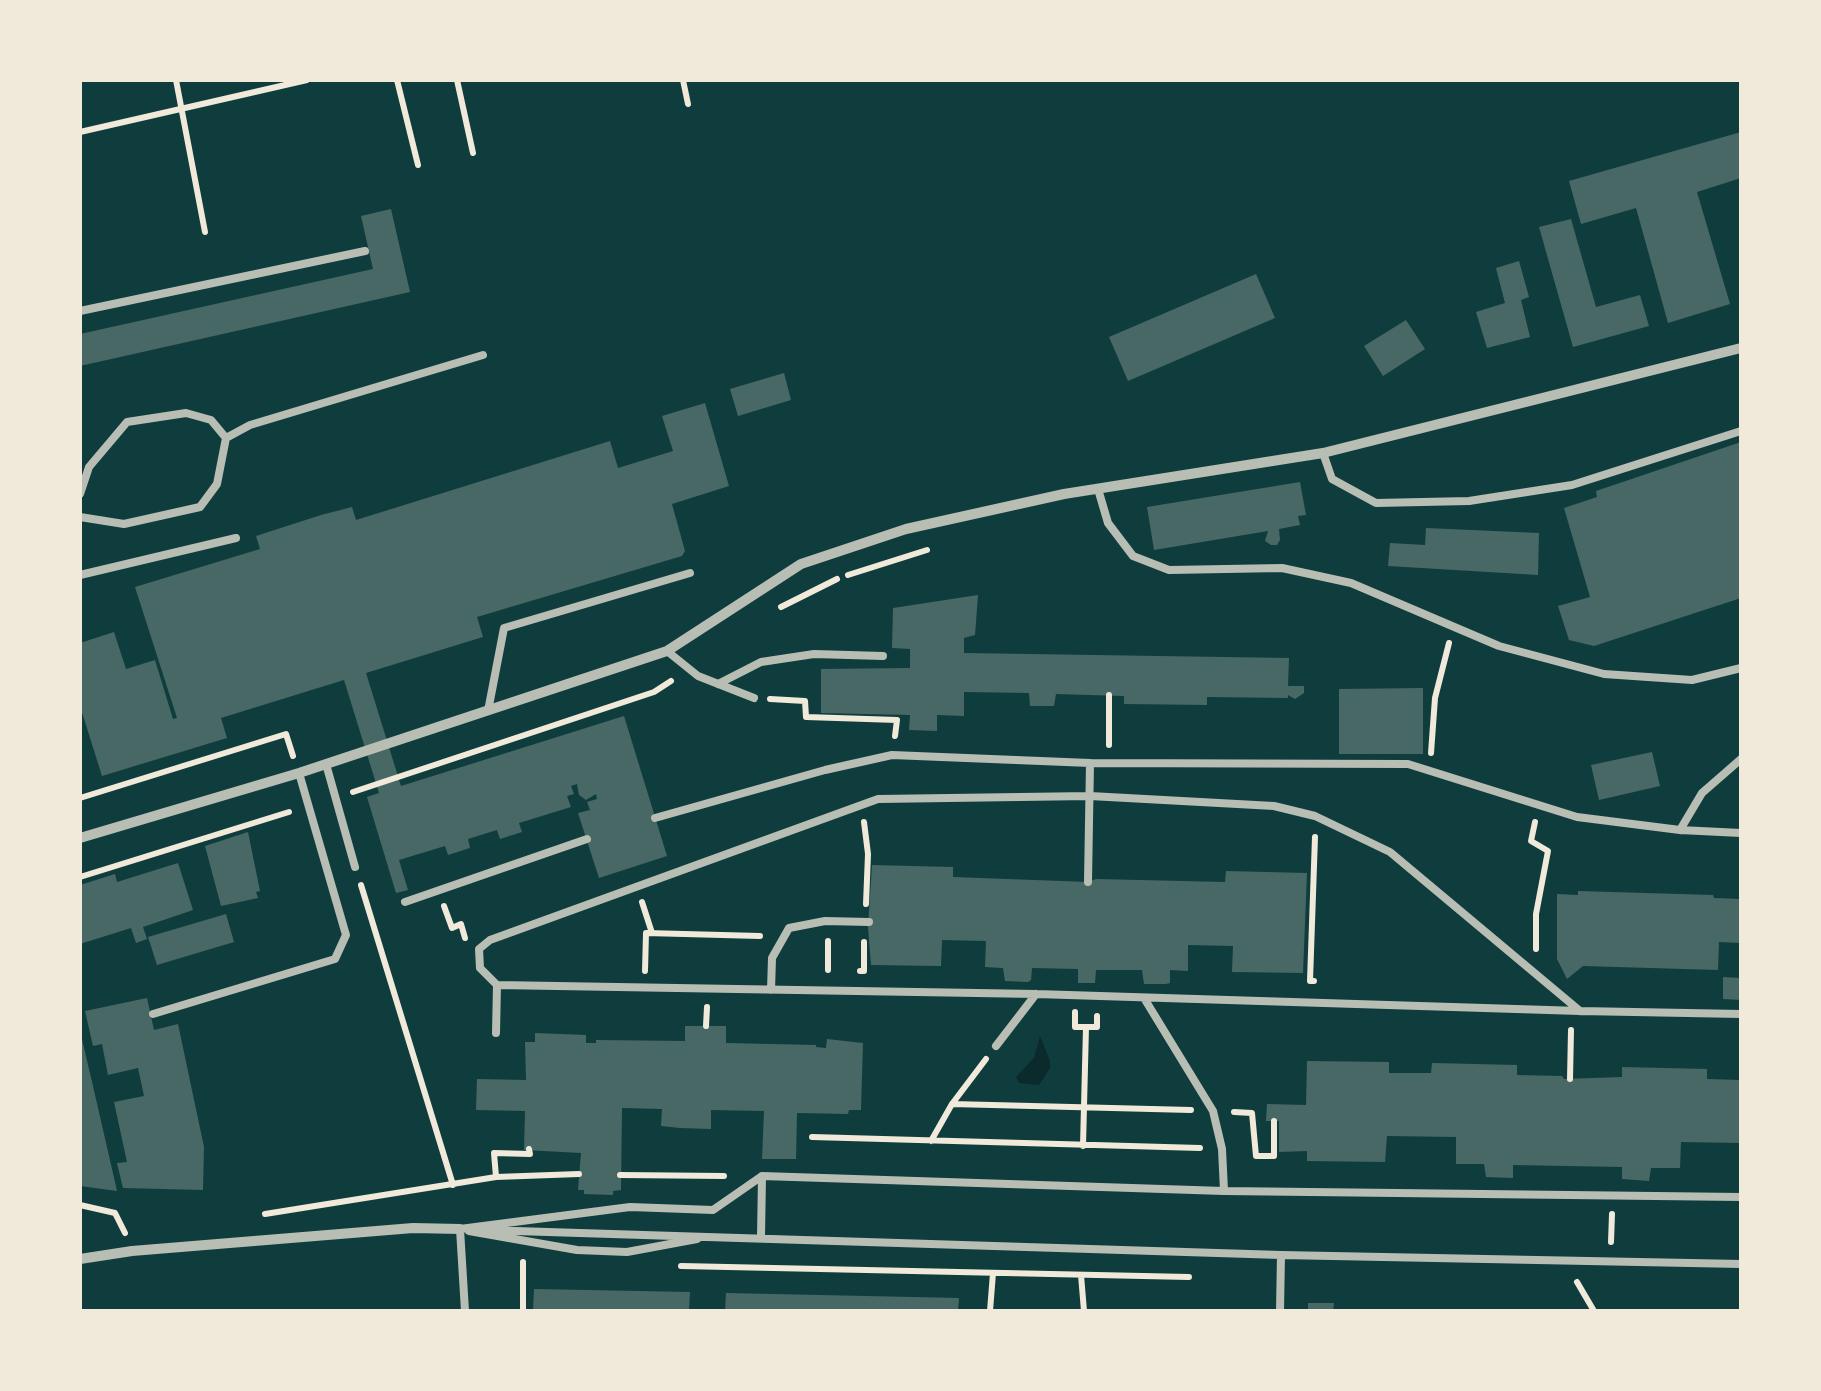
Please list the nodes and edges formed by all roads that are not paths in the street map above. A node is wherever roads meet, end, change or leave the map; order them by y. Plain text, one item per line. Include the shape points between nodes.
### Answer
1 (365, 251) dead end
2 (80, 312) edge
3 (1741, 348) edge
4 (484, 355) dead end
5 (1741, 431) edge
6 (226, 438) junction
7 (1323, 452) junction
8 (1098, 488) junction
9 (80, 494) edge
10 (80, 517) edge
11 (236, 538) dead end
12 (690, 572) dead end
13 (80, 575) edge
14 (667, 651) junction
15 (882, 656) dead end
16 (1741, 668) edge
17 (718, 684) junction
18 (754, 698) road end
19 (488, 710) junction
20 (1741, 759) edge
21 (1090, 763) junction
22 (326, 764) junction
23 (299, 773) junction
24 (1090, 796) junction
25 (655, 818) dead end
26 (1680, 830) junction
27 (1741, 833) edge
28 (80, 838) edge
29 (587, 839) dead end
30 (355, 867) road end
31 (1088, 882) dead end
32 (404, 902) dead end
33 (867, 921) road end
34 (497, 985) junction
35 (772, 990) junction
36 (1036, 994) junction
37 (1144, 998) junction
38 (1576, 1011) junction
39 (152, 1014) dead end
40 (1741, 1014) edge
41 (496, 1033) dead end
42 (996, 1046) road end
43 (762, 1176) junction
44 (1224, 1190) junction
45 (1741, 1197) edge
46 (460, 1229) junction
47 (712, 1236) junction
48 (762, 1237) junction
49 (1282, 1255) junction
50 (80, 1260) edge
51 (1741, 1264) edge
52 (464, 1311) edge
53 (1280, 1311) edge

1 - 2 lane
3 - 7 street
4 - 6 lane via 250,425
5 - 7 lane via 1572,486 1468,501 1376,503 1332,479
6 - 9 lane via 212,420 186,414 128,422 89,466
6 - 10 lane via 217,484 200,507 124,524
7 - 8 street
8 - 14 street via 906,528 801,564
8 - 16 lane via 1108,524 1134,556 1169,570 1282,568 1351,584 1500,646 1604,674 1692,680
11 - 13 lane
12 - 19 lane via 504,628
14 - 17 lane
14 - 19 street
15 - 17 lane via 814,654 761,662
17 - 18 lane
19 - 22 street
20 - 26 lane via 1702,793
21 - 24 lane
21 - 25 lane via 892,755
21 - 26 lane via 1408,764 1577,816
22 - 23 street
22 - 30 lane
23 - 28 street
23 - 39 lane via 346,935 335,959
24 - 31 lane
24 - 34 lane via 878,798 490,940 479,950 480,968
24 - 38 lane via 1274,806 1315,816 1390,852
26 - 27 lane
29 - 32 lane
33 - 35 lane via 789,928 772,958
34 - 35 lane
34 - 41 lane
35 - 36 lane
36 - 37 lane
36 - 42 lane
37 - 38 lane
37 - 44 lane via 1213,1111
38 - 40 lane
43 - 44 lane
43 - 46 lane via 713,1210 630,1207
43 - 48 lane
44 - 45 lane
46 - 47 lane
46 - 47 lane via 610,1252
46 - 50 street
46 - 52 lane
47 - 48 lane
48 - 49 lane
49 - 51 lane
49 - 53 lane

